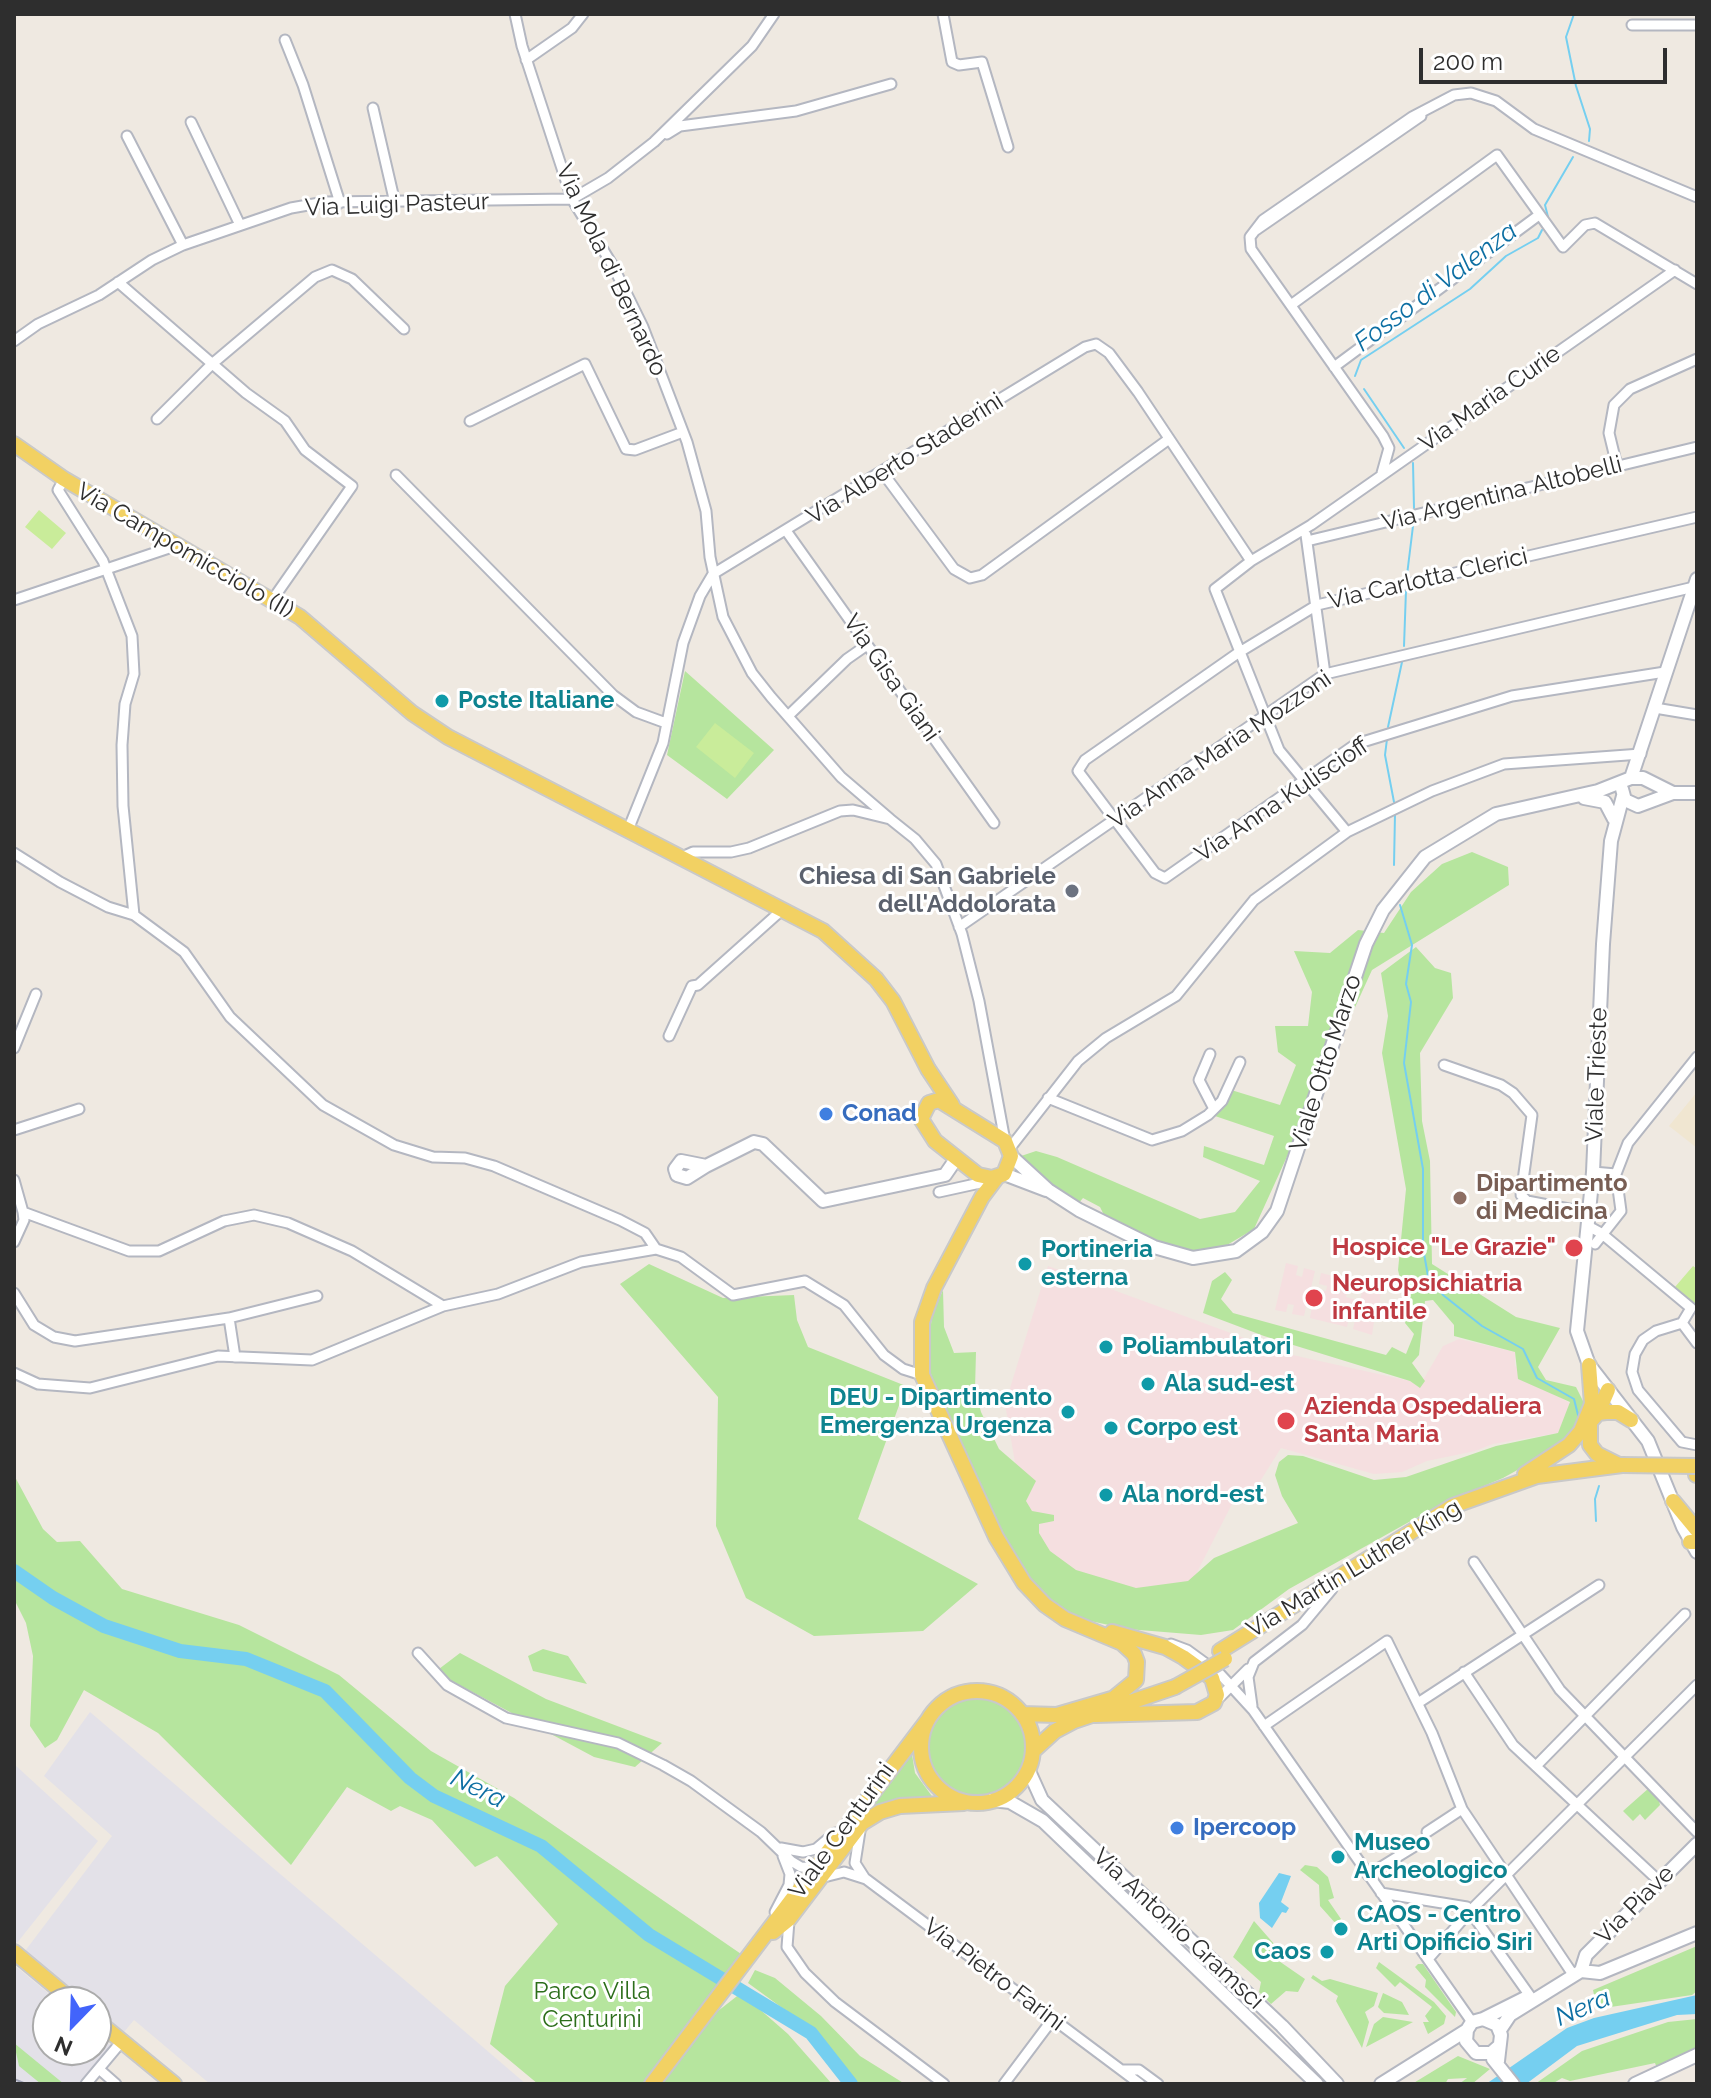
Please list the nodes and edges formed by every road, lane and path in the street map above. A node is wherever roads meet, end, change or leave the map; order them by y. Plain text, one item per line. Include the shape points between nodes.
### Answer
1 (515, 14) edge
2 (583, 14) edge
3 (774, 14) edge
4 (943, 14) edge
5 (1632, 25) dead end
6 (1697, 25) edge
7 (285, 40) dead end
8 (526, 60) junction
9 (891, 84) dead end
10 (373, 108) dead end
11 (191, 122) dead end
12 (127, 136) dead end
13 (654, 142) junction
14 (1008, 147) dead end
15 (1697, 197) edge
16 (572, 199) junction
17 (340, 203) junction
18 (395, 203) junction
19 (1539, 215) junction
20 (240, 225) junction
21 (183, 245) junction
22 (1675, 270) junction
23 (118, 282) junction
24 (1697, 284) edge
25 (1291, 305) junction
26 (404, 329) dead end
27 (14, 341) edge
28 (1697, 359) edge
29 (212, 364) junction
30 (1334, 367) junction
31 (157, 419) dead end
32 (470, 421) dead end
33 (683, 432) junction
34 (1169, 439) junction
35 (14, 444) edge
36 (1697, 447) edge
37 (1617, 466) junction
38 (883, 473) junction
39 (1382, 473) junction
40 (396, 475) dead end
41 (64, 479) junction
42 (1697, 517) edge
43 (1305, 529) junction
44 (787, 532) junction
45 (1307, 541) junction
46 (178, 545) junction
47 (1251, 561) junction
48 (106, 569) junction
49 (713, 574) junction
50 (1696, 583) edge
51 (273, 599) junction
52 (14, 600) edge
53 (1317, 605) junction
54 (867, 645) junction
55 (1238, 653) junction
56 (1665, 672) junction
57 (1325, 674) junction
58 (1655, 708) junction
59 (1697, 715) edge
60 (788, 716) junction
61 (1264, 716) junction
62 (666, 723) junction
63 (1640, 756) junction
64 (1629, 779) junction
65 (1304, 780) junction
66 (1648, 782) junction
67 (1598, 791) junction
68 (1673, 793) junction
69 (1697, 793) edge
70 (1623, 795) junction
71 (1573, 797) junction
72 (1648, 800) junction
73 (1634, 805) junction
74 (890, 819) junction
75 (1115, 820) junction
76 (994, 823) dead end
77 (1614, 825) junction
78 (628, 830) junction
79 (1347, 832) junction
80 (14, 853) edge
81 (682, 857) junction
82 (783, 909) junction
83 (134, 915) junction
84 (959, 927) junction
85 (36, 994) dead end
86 (669, 1036) dead end
87 (14, 1048) edge
88 (1210, 1054) dead end
89 (1697, 1057) edge
90 (1240, 1062) dead end
91 (1444, 1065) dead end
92 (928, 1069) junction
93 (1048, 1098) junction
94 (952, 1105) junction
95 (1000, 1105) junction
96 (79, 1109) dead end
97 (924, 1109) junction
98 (1214, 1109) junction
99 (985, 1129) junction
100 (14, 1130) edge
101 (1009, 1148) junction
102 (956, 1159) junction
103 (706, 1166) dead end
104 (1593, 1172) junction
105 (1616, 1174) junction
106 (1001, 1175) junction
107 (14, 1180) edge
108 (980, 1185) junction
109 (1048, 1190) junction
110 (939, 1192) dead end
111 (21, 1216) edge
112 (1589, 1219) junction
113 (1601, 1233) junction
114 (14, 1242) edge
115 (1612, 1242) junction
116 (1595, 1244) junction
117 (656, 1249) junction
118 (1584, 1253) junction
119 (14, 1293) edge
120 (317, 1296) dead end
121 (443, 1306) junction
122 (1694, 1310) edge
123 (229, 1318) junction
124 (1682, 1323) junction
125 (1697, 1343) edge
126 (235, 1357) junction
127 (1589, 1365) junction
128 (14, 1373) edge
129 (922, 1375) junction
130 (1608, 1390) junction
131 (1595, 1408) junction
132 (1631, 1420) junction
133 (1697, 1445) edge
134 (1697, 1466) edge
135 (1622, 1470) junction
136 (1697, 1475) edge
137 (1507, 1484) junction
138 (1673, 1501) joint
139 (1696, 1540) edge
140 (1474, 1562) dead end
141 (1599, 1585) dead end
142 (1332, 1589) junction
143 (1045, 1605) junction
144 (1685, 1614) dead end
145 (1522, 1635) junction
146 (1131, 1637) junction
147 (418, 1653) dead end
148 (1222, 1655) junction
149 (1254, 1662) junction
150 (1464, 1672) junction
151 (1173, 1683) junction
152 (1697, 1685) edge
153 (1233, 1687) junction
154 (1114, 1698) junction
155 (1214, 1703) junction
156 (1418, 1703) junction
157 (1253, 1710) junction
158 (1022, 1714) junction
159 (1095, 1715) junction
160 (1584, 1715) junction
161 (927, 1721) junction
162 (1264, 1726) junction
163 (1033, 1751) junction
164 (1624, 1758) junction
165 (1537, 1765) junction
166 (1028, 1769) junction
167 (992, 1800) junction
168 (972, 1802) junction
169 (1578, 1805) junction
170 (1462, 1809) junction
171 (857, 1820) junction
172 (1427, 1832) dead end
173 (1697, 1832) edge
174 (1420, 1843) dead end
175 (1697, 1844) edge
176 (777, 1847) junction
177 (817, 1874) junction
178 (1368, 1875) junction
179 (1508, 1877) junction
180 (866, 1879) junction
181 (1659, 1881) junction
182 (1381, 1893) junction
183 (1470, 1911) junction
184 (789, 1919) junction
185 (1697, 1933) edge
186 (761, 1943) junction
187 (14, 1952) edge
188 (1428, 1959) junction
189 (1578, 1974) junction
190 (55, 1986) edge
191 (1547, 1991) junction
192 (1530, 1996) junction
193 (1052, 2020) junction
194 (1474, 2024) junction
195 (1500, 2030) junction
196 (112, 2033) edge
197 (122, 2041) junction
198 (1468, 2046) junction
199 (1499, 2046) junction
200 (1481, 2054) junction
201 (1697, 2055) edge
202 (1499, 2063) junction
203 (1697, 2064) edge
204 (1682, 2065) junction
205 (99, 2069) junction
206 (1122, 2070) junction
207 (86, 2084) edge
208 (116, 2084) edge
209 (174, 2084) edge
210 (652, 2084) edge
211 (944, 2084) edge
212 (1004, 2084) edge
213 (1140, 2084) edge
214 (1158, 2084) edge
215 (1317, 2084) edge
216 (1337, 2084) edge
217 (1381, 2084) edge
218 (1392, 2084) edge
219 (1513, 2084) edge
220 (1635, 2084) edge

1 - 8 street, Via Mola di Bernardo
2 - 8 street
3 - 13 street via 752,46
4 - 14 street via 952,62 982,62
5 - 6 street
7 - 17 street
8 - 16 street, Via Mola di Bernardo
9 - 13 street via 768,117 680,126
10 - 18 street
11 - 20 street
12 - 21 street
13 - 16 street
15 - 25 street via 1534,129 1496,101 1471,93 1454,95 1253,232 1251,249
16 - 18 street, Via Luigi Pasteur
16 - 33 street, Via Mola di Bernardo via 643,327
17 - 18 street, Via Luigi Pasteur
17 - 20 street, Via Luigi Pasteur via 291,208
19 - 22 street via 1563,247 1585,225 1595,223
19 - 25 street via 1497,155
19 - 30 street
20 - 21 street, Via Luigi Pasteur
21 - 23 street, Via Luigi Pasteur
22 - 24 street
22 - 39 street, Via Maria Curie
23 - 27 street, Via Luigi Pasteur
23 - 29 street
25 - 30 street
26 - 29 street via 352,279 332,270 315,277
28 - 37 street via 1630,389 1614,405 1609,433
29 - 31 street
29 - 51 street via 285,421 305,450 352,486
30 - 39 street via 1389,448
32 - 33 street via 585,364 626,449
33 - 49 street, Via Mola di Bernardo via 706,511
34 - 38 street, Via Alberto Staderini via 1109,353 1096,344
34 - 38 street via 982,575 970,578 954,569
34 - 47 street
35 - 41 main road, Via Campomicciolo (II)
36 - 37 street, Via Argentina Altobelli
37 - 45 street, Via Argentina Altobelli
38 - 44 street, Via Alberto Staderini
39 - 43 street, Via Maria Curie
40 - 62 street via 613,695 636,712
41 - 46 main road, Via Campomicciolo (II)
41 - 48 street via 58,490
42 - 53 street, Via Carlotta Clerici
43 - 45 street
43 - 47 street, Via Maria Curie
44 - 49 street, Via Alberto Staderini
44 - 54 street, Via Gisa Giani
45 - 53 street
46 - 48 street
46 - 51 main road, Via Campomicciolo (II)
47 - 55 street, Via Maria Curie via 1215,589
48 - 52 street
48 - 83 street via 121,600 135,656 122,745
49 - 60 street, Via Mola di Bernardo via 723,617 737,646
49 - 62 street via 683,643
50 - 56 street
50 - 57 street, Via Anna Maria Mozzoni
51 - 78 main road, Via Campomicciolo (II) via 440,732
53 - 55 street, Via Carlotta Clerici
53 - 57 street
54 - 60 street
54 - 76 street, Via Gisa Giani
55 - 61 street
55 - 75 street, Via Carlotta Clerici via 1080,766 1080,776
56 - 58 street
56 - 65 street, Via Anna Kuliscioff via 1512,696 1389,731 1356,744
57 - 61 street, Via Anna Maria Mozzoni
58 - 59 street
58 - 63 street
60 - 74 street, Via Mola di Bernardo via 841,777
61 - 65 street via 1279,750
61 - 75 street, Via Anna Maria Mozzoni
62 - 78 street
63 - 64 street
63 - 66 street
63 - 79 street via 1504,764
64 - 66 street
64 - 67 street, Viale Otto Marzo
64 - 70 street, Viale Trieste
65 - 75 street, Via Anna Kuliscioff via 1165,878 1155,873
65 - 79 street
66 - 68 street
66 - 72 street
67 - 70 street, Viale Otto Marzo
67 - 71 street, Viale Otto Marzo
68 - 69 street
68 - 72 street
70 - 73 street
70 - 77 street, Viale Trieste
71 - 77 street via 1605,802
71 - 109 street, Viale Otto Marzo via 1496,814 1449,839 1405,878 1366,944 1277,1211 1249,1242 1221,1255 1183,1257 1114,1228
72 - 73 street
73 - 77 street
74 - 81 street via 840,811 749,848
74 - 84 street, Via Mola di Bernardo via 936,864
75 - 84 street, Via Anna Maria Mozzoni
77 - 104 street, Viale Trieste
78 - 81 main road, Via Campomicciolo (II)
79 - 93 street via 1254,900 1176,996 1106,1038 1078,1061
80 - 83 street via 108,907
81 - 82 main road, Via Campomicciolo (II)
82 - 86 street via 692,986
82 - 92 main road, Via Campomicciolo (II) via 843,946 876,979 912,1031
83 - 117 street via 184,952 230,1017 323,1105 394,1145 494,1166 620,1220 645,1233
84 - 95 street, Via Mola di Bernardo
85 - 87 street
88 - 98 street via 1199,1080
89 - 105 street via 1628,1143
90 - 98 street
91 - 112 street via 1501,1085 1532,1115 1521,1195
92 - 94 main road, Via Campomicciolo (II)
92 - 97 main road
93 - 98 street via 1152,1140 1182,1131
93 - 101 street
94 - 97 main road via 939,1100
94 - 99 main road
95 - 99 street
95 - 101 street, Via Mola di Bernardo
96 - 100 street
97 - 102 main road via 922,1127
99 - 101 main road
101 - 106 main road
101 - 109 street, Viale Otto Marzo
102 - 103 street via 945,1175 823,1201 763,1144 754,1142
102 - 108 main road
104 - 105 street
104 - 112 street, Viale Trieste
105 - 113 street via 1621,1211
106 - 108 main road
106 - 109 street, Viale Otto Marzo
107 - 111 street
108 - 110 street
108 - 129 main road via 922,1322
111 - 114 street
111 - 121 street via 129,1251 159,1251 224,1221 254,1215 288,1223 352,1251
112 - 113 street
112 - 118 street, Viale Trieste
113 - 115 street
113 - 116 street
115 - 116 street
115 - 122 street
116 - 118 street
117 - 121 street via 581,1262 498,1294
117 - 129 street via 681,1257 733,1295 805,1281 844,1305 884,1355
118 - 127 street, Viale Trieste via 1577,1331
119 - 123 street via 34,1325 75,1341
120 - 123 street
121 - 126 street via 312,1360
122 - 124 street
123 - 126 street
124 - 125 street
124 - 133 street via 1643,1340 1632,1372 1638,1390 1682,1442
126 - 128 street via 196,1360 90,1388 38,1384
127 - 130 street
127 - 131 main road
129 - 143 main road via 996,1537 1024,1583
130 - 131 main road via 1596,1396
130 - 132 street
131 - 132 main road
131 - 135 main road via 1587,1433 1590,1445
131 - 137 main road via 1569,1445
132 - 138 street via 1656,1457
134 - 135 main road, Via Martin Luther King, bridge
135 - 136 main road, Via Martin Luther King
135 - 137 main road, Via Martin Luther King via 1565,1470
135 - 142 main road, Via Martin Luther King via 1540,1484 1481,1503
137 - 148 main road, Via Martin Luther King via 1424,1522
138 - 139 main road
140 - 145 street
141 - 145 street
142 - 148 main road, Via Martin Luther King
142 - 149 street via 1302,1625
143 - 146 main road
143 - 154 main road via 1134,1654 1136,1680
144 - 160 street
145 - 150 street
145 - 160 street
146 - 153 street via 1187,1650
146 - 155 main road via 1165,1647 1212,1678 1217,1686
147 - 176 street via 447,1685 506,1718 618,1743 663,1765
148 - 151 main road, Via Martin Luther King, bridge
149 - 153 street
149 - 157 street via 1248,1692
150 - 156 street
150 - 165 street via 1502,1734
151 - 154 main road, Via Martin Luther King
151 - 159 main road, Via Martin Luther King
152 - 164 street
153 - 155 street
153 - 157 street
154 - 158 main road, Via Martin Luther King via 1057,1715
155 - 159 main road via 1197,1712
156 - 162 street via 1387,1641
156 - 170 street
157 - 162 street
158 - 161 main road via 999,1695 968,1691 940,1704
158 - 163 main road
159 - 163 main road, Via Martin Luther King via 1055,1731
160 - 164 street
160 - 165 street
161 - 168 main road via 921,1739 928,1774 939,1788
161 - 171 main road, Viale Centurini
162 - 178 street
163 - 166 main road
164 - 169 street
164 - 173 street
165 - 169 street
166 - 167 main road via 1013,1788
166 - 216 street, Via Antonio Gramsci via 1042,1800
167 - 168 main road
167 - 215 street, Via Antonio Gramsci via 1010,1802 1043,1821
168 - 171 main road, Viale Centurini via 900,1806
169 - 179 street
169 - 181 street
170 - 172 street
170 - 179 street
171 - 176 street via 816,1849
171 - 177 main road, Viale Centurini
171 - 177 main road, Viale Centurini via 831,1862
171 - 180 street via 855,1863
174 - 178 street
175 - 181 street, Via Piave
176 - 177 street
176 - 186 street via 787,1864 789,1885
177 - 180 street via 844,1872
177 - 184 main road, Viale Centurini
177 - 186 main road, Viale Centurini
178 - 182 street
179 - 183 street
179 - 189 street
180 - 193 street, Via Pietro Farini
181 - 189 street, Via Piave via 1586,1955
182 - 183 street
182 - 188 street
183 - 188 street
183 - 192 street
184 - 186 main road, Viale Centurini
184 - 211 street via 787,1947 805,1973
185 - 189 street via 1600,1973
186 - 210 main road, Viale Centurini
187 - 190 main road
188 - 194 street
189 - 191 street
191 - 192 street
191 - 195 street via 1510,2015
192 - 194 street
193 - 206 street, Via Pietro Farini
193 - 212 street
194 - 195 street via 1493,2022
194 - 198 street
194 - 217 street
195 - 199 street
196 - 197 main road
197 - 205 street
197 - 209 main road
198 - 200 street
198 - 218 street
199 - 200 street
199 - 202 street
200 - 202 street
201 - 204 street
202 - 219 street
203 - 204 street
204 - 220 street
205 - 207 street
205 - 208 street
206 - 213 street, Via Pietro Farini
206 - 214 street, Via Pietro Farini via 1139,2070

